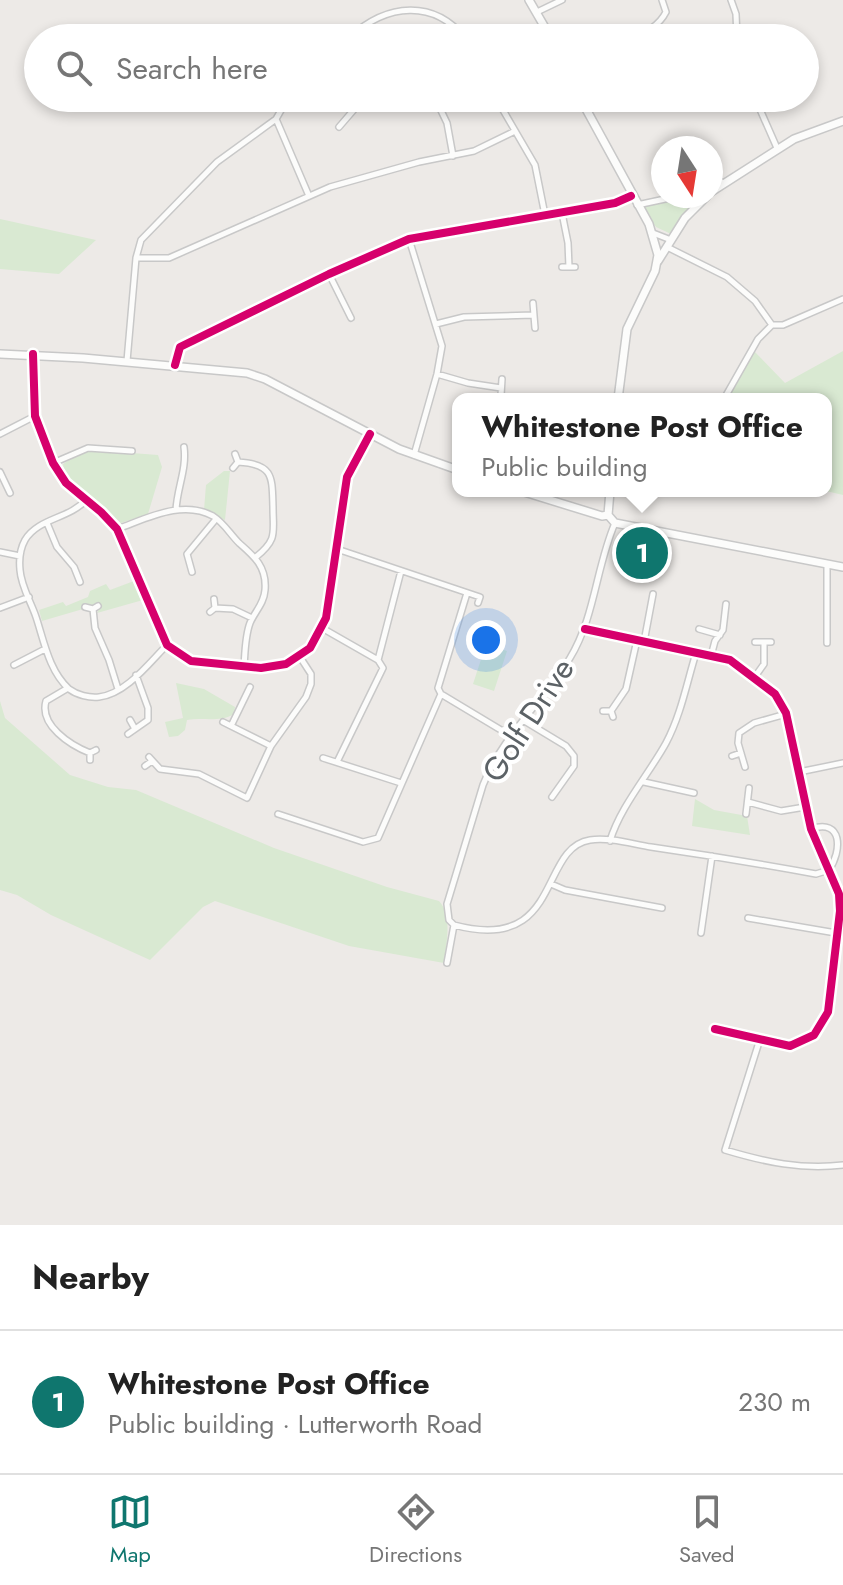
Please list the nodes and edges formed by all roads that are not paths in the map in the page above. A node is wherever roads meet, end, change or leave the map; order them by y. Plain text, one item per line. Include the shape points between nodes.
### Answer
1 (529, 0) edge
2 (562, 0) edge
3 (662, 0) edge
4 (731, 0) edge
5 (394, 5) dead end
6 (446, 11) dead end
7 (537, 12) junction
8 (368, 24) edge
9 (455, 24) edge
10 (543, 24) edge
11 (656, 24) edge
12 (737, 24) edge
13 (280, 112) edge
14 (350, 112) edge
15 (442, 112) edge
16 (503, 112) edge
17 (587, 112) edge
18 (761, 112) edge
19 (276, 119) junction
20 (843, 121) edge
21 (339, 127) dead end
22 (513, 132) junction
23 (777, 148) junction
24 (453, 156) junction
25 (727, 181) junction
26 (723, 182) edge
27 (723, 184) edge
28 (309, 196) junction
29 (631, 196) junction
30 (651, 202) edge
31 (637, 205) junction
32 (695, 208) edge
33 (562, 213) junction
34 (545, 215) junction
35 (653, 233) junction
36 (409, 239) junction
37 (669, 244) junction
38 (136, 258) junction
39 (658, 261) junction
40 (569, 267) dead end
41 (329, 274) junction
42 (843, 299) edge
43 (533, 303) dead end
44 (534, 315) junction
45 (351, 318) dead end
46 (436, 324) junction
47 (772, 325) junction
48 (535, 328) dead end
49 (0, 354) edge
50 (33, 354) junction
51 (127, 361) junction
52 (175, 365) junction
53 (437, 374) junction
54 (502, 379) dead end
55 (501, 388) junction
56 (501, 393) edge
57 (619, 393) edge
58 (727, 393) edge
59 (35, 416) junction
60 (0, 434) edge
61 (370, 434) junction
62 (132, 451) dead end
63 (182, 451) dead end
64 (235, 454) dead end
65 (414, 455) junction
66 (238, 462) junction
67 (53, 463) junction
68 (233, 468) dead end
69 (452, 468) edge
70 (0, 472) edge
71 (0, 491) edge
72 (540, 497) edge
73 (610, 497) edge
74 (86, 500) junction
75 (176, 510) junction
76 (608, 515) junction
77 (216, 519) junction
78 (47, 523) junction
79 (615, 523) junction
80 (117, 529) junction
81 (337, 549) junction
82 (0, 552) edge
83 (20, 556) junction
84 (256, 557) junction
85 (197, 563) dead end
86 (827, 564) junction
87 (843, 567) edge
88 (401, 571) junction
89 (79, 584) dead end
90 (467, 593) junction
91 (653, 594) dead end
92 (29, 597) junction
93 (214, 599) dead end
94 (478, 603) dead end
95 (726, 604) dead end
96 (85, 607) dead end
97 (0, 608) edge
98 (252, 618) junction
99 (322, 628) junction
100 (585, 629) junction
101 (699, 629) dead end
102 (720, 635) junction
103 (637, 640) junction
104 (644, 642) junction
105 (755, 642) dead end
106 (827, 643) dead end
107 (167, 645) junction
108 (46, 649) junction
109 (696, 653) junction
110 (711, 656) junction
111 (300, 657) junction
112 (378, 660) junction
113 (13, 665) dead end
114 (244, 667) junction
115 (136, 675) junction
116 (754, 678) junction
117 (68, 688) junction
118 (118, 689) junction
119 (246, 690) dead end
120 (441, 694) junction
121 (603, 711) dead end
122 (786, 713) junction
123 (130, 720) dead end
124 (523, 720) junction
125 (223, 722) dead end
126 (232, 724) junction
127 (135, 729) junction
128 (128, 734) dead end
129 (511, 736) junction
130 (271, 746) junction
131 (741, 753) junction
132 (92, 754) dead end
133 (732, 756) dead end
134 (323, 758) dead end
135 (337, 762) junction
136 (843, 763) edge
137 (145, 766) dead end
138 (745, 767) dead end
139 (799, 772) junction
140 (644, 782) junction
141 (401, 783) junction
142 (749, 788) dead end
143 (557, 791) junction
144 (694, 793) dead end
145 (564, 795) dead end
146 (552, 797) dead end
147 (748, 802) junction
148 (806, 807) junction
149 (278, 814) dead end
150 (746, 814) dead end
151 (811, 829) junction
152 (610, 841) junction
153 (712, 856) junction
154 (829, 870) junction
155 (551, 884) junction
156 (659, 905) dead end
157 (748, 918) dead end
158 (454, 925) junction
159 (701, 933) dead end
160 (836, 933) junction
161 (447, 963) dead end
162 (715, 1029) dead end
163 (760, 1039) junction
164 (843, 1165) edge

1 - 7 main road
2 - 7 street
3 - 11 street via 666,12
4 - 12 street
5 - 8 street
6 - 9 street
7 - 10 main road
13 - 19 street
14 - 21 street
15 - 24 street
16 - 22 street
17 - 29 main road
18 - 23 street
19 - 28 street
19 - 38 street via 217,162 141,240
20 - 23 main road
22 - 24 street via 485,148
22 - 34 street via 535,165
23 - 25 main road
24 - 28 street
25 - 26 street
25 - 27 main road
28 - 38 street via 169,258
29 - 31 main road
29 - 33 street
30 - 31 street
31 - 35 main road
32 - 37 main road
33 - 34 street
33 - 40 street
34 - 36 street
35 - 37 street
35 - 39 main road
36 - 41 street
36 - 46 street
37 - 39 main road
37 - 47 street via 727,277 755,301
38 - 51 street
39 - 57 main road via 627,329
41 - 45 street
41 - 52 street via 180,347
42 - 47 street
43 - 44 street
44 - 46 street via 464,317
44 - 48 street
46 - 53 street via 442,346
47 - 58 street via 758,339
49 - 50 main road
50 - 51 main road
50 - 59 street
51 - 52 main road
52 - 61 main road via 265,379
53 - 55 street
53 - 65 street
54 - 55 street
55 - 56 street
59 - 60 street
59 - 67 street
61 - 65 main road
61 - 81 street via 347,477
62 - 67 street via 88,448
63 - 75 street via 185,466
64 - 66 street
65 - 69 main road
66 - 68 street
66 - 84 street via 259,464 273,485 274,533
67 - 74 street
70 - 71 street via 9,490
72 - 76 main road
73 - 76 main road
74 - 78 street
74 - 80 street
75 - 77 street via 200,511
75 - 80 street
76 - 79 main road
77 - 84 street
77 - 85 street via 189,550 191,569
78 - 83 street via 29,534
78 - 89 street
79 - 86 main road
79 - 100 street, Golf Drive
80 - 107 street
81 - 88 street
81 - 99 street
82 - 83 street
83 - 92 street
84 - 98 street via 265,591
86 - 87 main road
86 - 106 street
88 - 90 street
88 - 112 street
90 - 94 street via 480,597
90 - 120 street via 438,685
91 - 104 street
92 - 97 street
92 - 108 street
93 - 98 street via 212,610 233,609
95 - 102 street
96 - 118 street via 96,608 95,628
98 - 114 street
99 - 111 street
99 - 112 street
100 - 103 street
100 - 124 street, Golf Drive
101 - 102 street
102 - 110 street
103 - 104 street
103 - 121 street via 626,689 612,714
104 - 109 street
105 - 116 street via 768,642 764,664
107 - 114 street via 191,661
107 - 115 street
108 - 113 street
108 - 117 street
109 - 110 street
109 - 140 street via 675,724
110 - 116 street via 730,660
111 - 114 street via 286,664
111 - 130 street via 311,684
112 - 135 street via 383,671
115 - 118 street
115 - 127 street via 149,713
116 - 122 street via 775,694
117 - 118 street via 98,697
117 - 132 street via 46,701 44,710 50,726
119 - 126 street
120 - 129 street
120 - 141 street
122 - 131 street via 742,730
122 - 139 street
123 - 127 street
124 - 129 street, Golf Drive
124 - 143 street via 574,756 574,766
125 - 126 street
126 - 130 street
127 - 128 street
129 - 158 street, Golf Drive via 483,785 447,904
130 - 137 street via 247,798 199,774 165,771 150,759
131 - 133 street
131 - 138 street
134 - 135 street
135 - 141 street
136 - 139 street
139 - 148 street
140 - 144 street
140 - 152 street
141 - 149 street via 374,840 363,842
142 - 147 street
143 - 145 street
143 - 146 street
147 - 148 street via 781,811
147 - 150 street
148 - 151 street
151 - 154 street
151 - 154 street via 826,825 835,833 837,857
152 - 153 street
152 - 155 street via 578,843
153 - 154 street via 816,874
153 - 159 street
154 - 160 street via 839,894
155 - 156 street
155 - 158 street via 526,918 511,927
157 - 160 street
158 - 161 street, Golf Drive
160 - 163 street via 828,1012 814,1035 790,1046
162 - 163 street
163 - 164 street via 725,1150 814,1169

